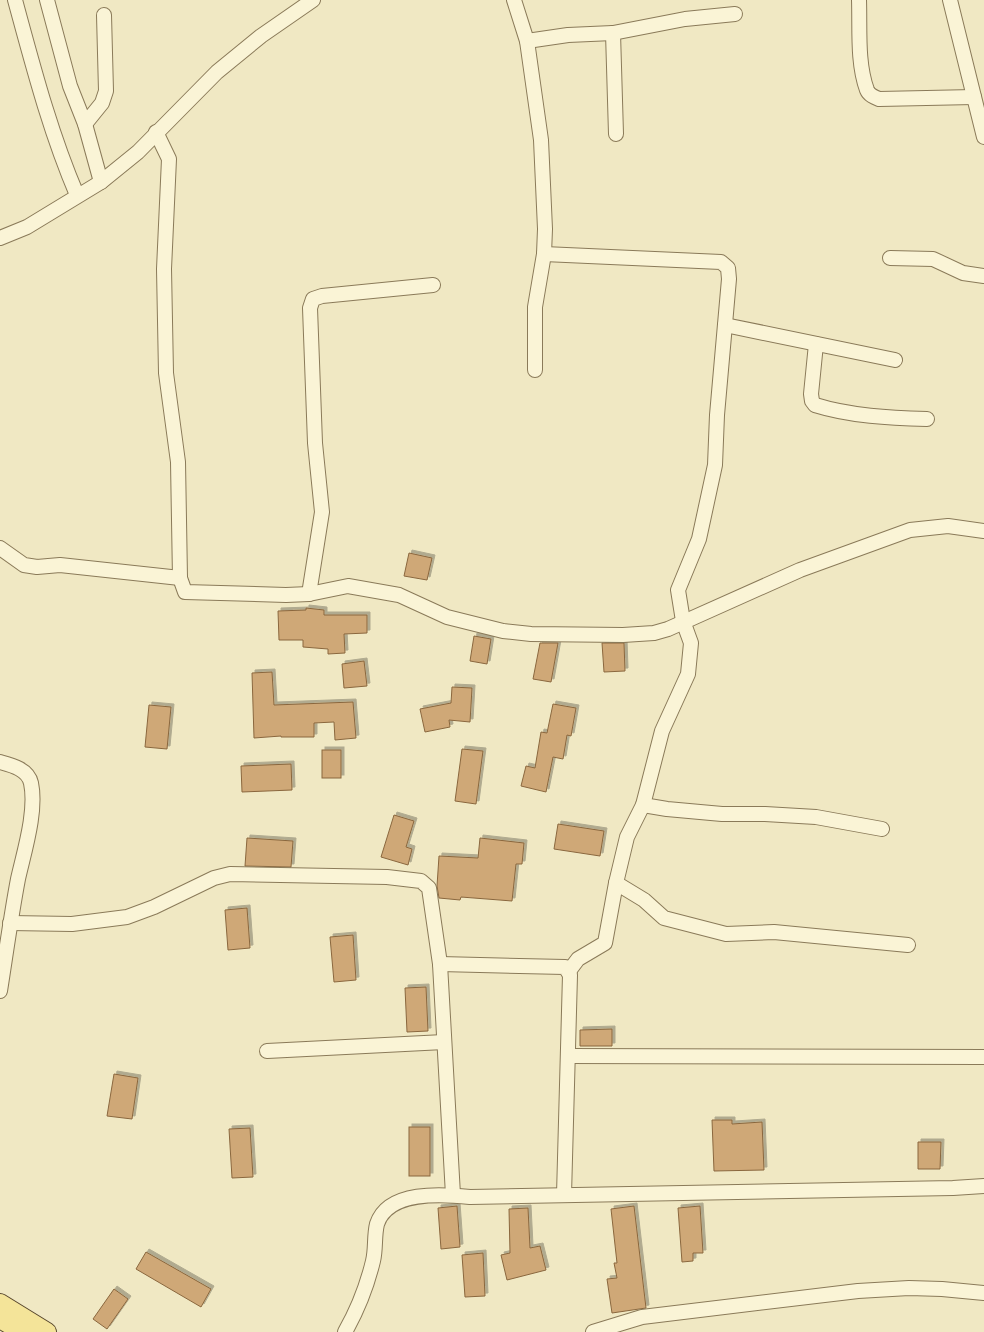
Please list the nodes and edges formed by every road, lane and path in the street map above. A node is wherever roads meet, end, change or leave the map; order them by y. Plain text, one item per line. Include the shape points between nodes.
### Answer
1 (15, 0) edge
2 (47, 0) edge
3 (313, 0) edge
4 (514, 0) edge
5 (859, 0) edge
6 (950, 0) edge
7 (735, 14) dead end
8 (104, 15) dead end
9 (613, 32) junction
10 (527, 41) junction
11 (974, 96) junction
12 (85, 124) junction
13 (156, 132) junction
14 (616, 134) dead end
15 (984, 137) edge
16 (101, 182) junction
17 (77, 195) junction
18 (0, 238) edge
19 (544, 254) junction
20 (890, 258) dead end
21 (984, 276) edge
22 (433, 285) dead end
23 (725, 325) junction
24 (816, 344) junction
25 (895, 360) dead end
26 (535, 370) dead end
27 (927, 419) dead end
28 (984, 531) edge
29 (0, 548) edge
30 (180, 578) junction
31 (309, 594) junction
32 (684, 621) junction
33 (0, 762) edge
34 (643, 805) junction
35 (882, 829) dead end
36 (616, 883) junction
37 (10, 923) junction
38 (908, 945) dead end
39 (440, 964) junction
40 (569, 971) junction
41 (1, 981) edge
42 (444, 1042) junction
43 (267, 1051) dead end
44 (568, 1056) junction
45 (984, 1057) edge
46 (984, 1186) edge
47 (564, 1194) junction
48 (453, 1195) junction
49 (984, 1293) edge
50 (0, 1302) edge
51 (0, 1319) edge
52 (22, 1332) edge
53 (47, 1332) edge
54 (346, 1332) edge
55 (593, 1332) edge

1 - 17 street via 41,95
2 - 12 street via 70,86
3 - 13 street via 261,36 217,72
4 - 10 street
5 - 11 street via 862,61 868,91 873,97 879,99
6 - 11 street
7 - 9 street via 685,18
8 - 12 street via 106,91 102,103
9 - 10 street
9 - 14 street
10 - 19 street via 541,140
11 - 15 street
12 - 16 street
13 - 16 street via 138,152
13 - 30 street via 169,159 164,269 166,358 178,462
16 - 17 street
17 - 18 street via 27,227
19 - 23 street via 721,262 728,268 729,279
19 - 26 street via 535,307
20 - 21 street via 933,259 963,273
22 - 31 street via 313,299 310,308 315,443 322,512
23 - 24 street
23 - 32 street via 715,465 699,539 678,590
24 - 25 street
24 - 27 street via 811,394 814,405 845,412
28 - 32 street via 948,526 910,530 800,570
29 - 30 street via 24,564 38,567 60,565
30 - 31 street via 184,592 196,594
31 - 32 street via 348,586 399,595 447,618 503,631 531,634 639,634 668,629
32 - 34 street via 691,643 688,674 662,731
33 - 37 street via 19,768 31,782 32,811
34 - 35 street via 722,814 816,817
34 - 36 street via 627,837
36 - 38 street via 644,900 664,918 726,934 774,932
36 - 40 street via 604,943 578,958
37 - 39 street via 72,924 127,917 214,878 230,874 387,877 421,881 429,888
37 - 41 street
39 - 40 street via 565,967
39 - 42 street
40 - 44 street
42 - 43 street
42 - 48 street
44 - 45 street
44 - 47 street
46 - 47 street
47 - 48 street via 470,1197
48 - 54 street via 420,1196 397,1202 386,1210 377,1224 374,1259 366,1288
49 - 55 street via 909,1288 858,1291 642,1317
50 - 53 main road
51 - 52 main road

